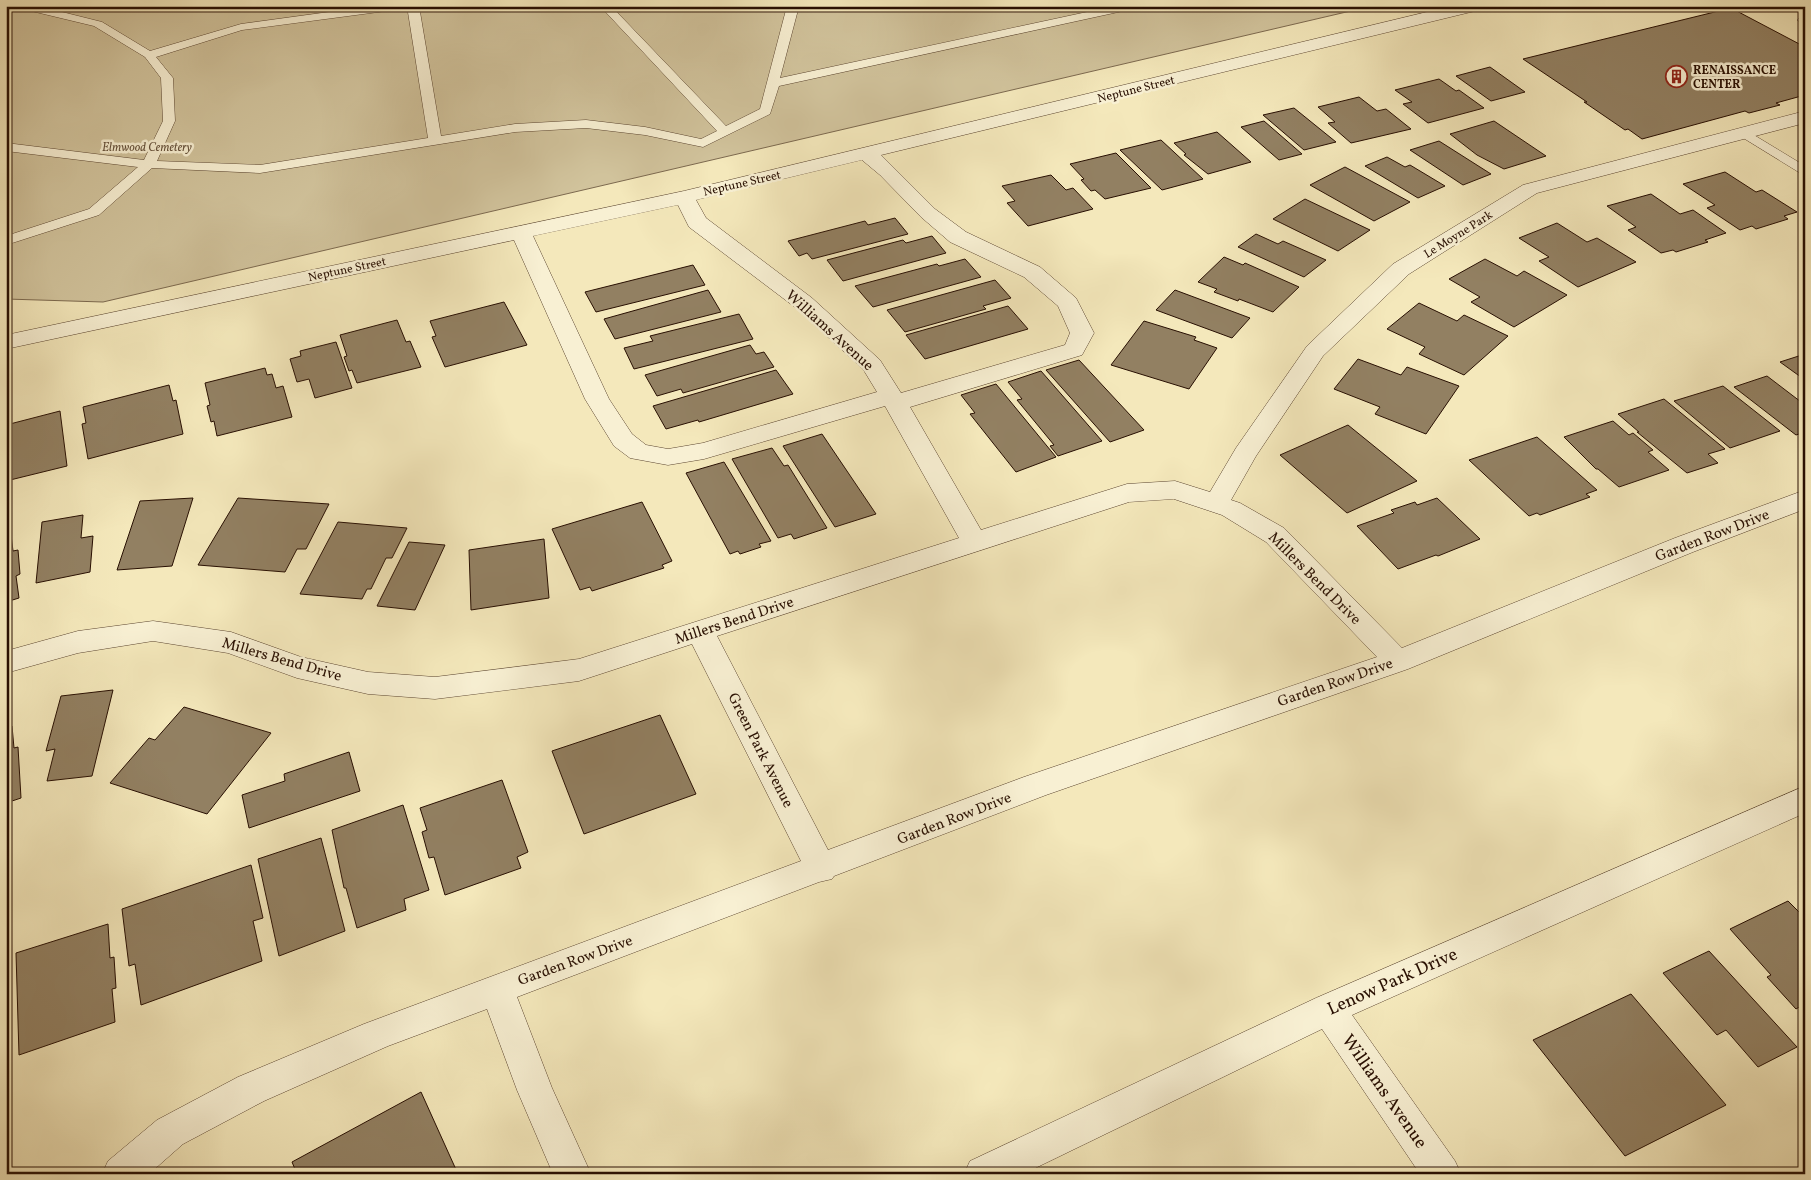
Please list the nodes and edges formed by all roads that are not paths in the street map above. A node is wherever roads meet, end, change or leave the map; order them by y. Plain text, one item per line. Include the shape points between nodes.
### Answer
1 (23, 6) edge
2 (401, 6) edge
3 (413, 6) edge
4 (605, 6) edge
5 (793, 6) edge
6 (1132, 6) edge
7 (1474, 6) edge
8 (149, 55) junction
9 (774, 83) junction
10 (1805, 117) edge
11 (725, 132) junction
12 (1744, 133) junction
13 (436, 141) junction
14 (6, 147) edge
15 (867, 154) junction
16 (149, 164) junction
17 (1805, 172) edge
18 (684, 197) junction
19 (520, 232) junction
20 (6, 241) edge
21 (6, 342) edge
22 (894, 400) junction
23 (1805, 499) edge
24 (1216, 504) junction
25 (975, 542) junction
26 (700, 631) junction
27 (1398, 661) junction
28 (6, 662) edge
29 (1805, 799) edge
30 (821, 868) junction
31 (497, 989) junction
32 (1328, 1009) junction
33 (122, 1174) edge
34 (572, 1174) edge
35 (983, 1174) edge
36 (1442, 1174) edge

1 - 8 lane via 98,24
2 - 8 lane via 241,27
3 - 13 lane
4 - 11 lane
5 - 9 lane
6 - 9 lane
7 - 15 street, Neptune Street
8 - 16 lane via 167,78 169,121
9 - 11 lane via 766,111
10 - 12 street, Le Moyne Park
11 - 13 lane via 703,144 586,124 515,128
12 - 17 lane
12 - 24 street, Le Moyne Park via 1530,190 1401,269 1315,351 1245,454
13 - 16 lane via 260,169
14 - 16 lane
15 - 18 street, Neptune Street
15 - 22 street via 958,237 1032,272 1068,303 1082,333 1074,350
16 - 20 lane via 94,212
18 - 19 street, Neptune Street
18 - 22 street, Williams Avenue via 697,222 804,303 872,365
19 - 21 street, Neptune Street
19 - 22 street via 597,399 624,440 639,452 668,457 704,451
22 - 25 street, Williams Avenue
23 - 27 street, Garden Row Drive
24 - 25 street, Millers Bend Drive via 1175,490 1127,493
24 - 27 street, Millers Bend Drive via 1231,509 1275,535
25 - 26 street, Millers Bend Drive
26 - 28 street, Millers Bend Drive via 579,670 435,688 368,683 297,667 231,643 153,631 78,642
26 - 30 street, Green Park Avenue
27 - 30 street, Garden Row Drive via 1035,786
29 - 32 street, Lenow Park Drive
30 - 31 street, Garden Row Drive
31 - 33 street, Garden Row Drive via 376,1035 251,1089 170,1132
31 - 34 street via 535,1090
32 - 35 street, Lenow Park Drive
32 - 36 street, Williams Avenue

